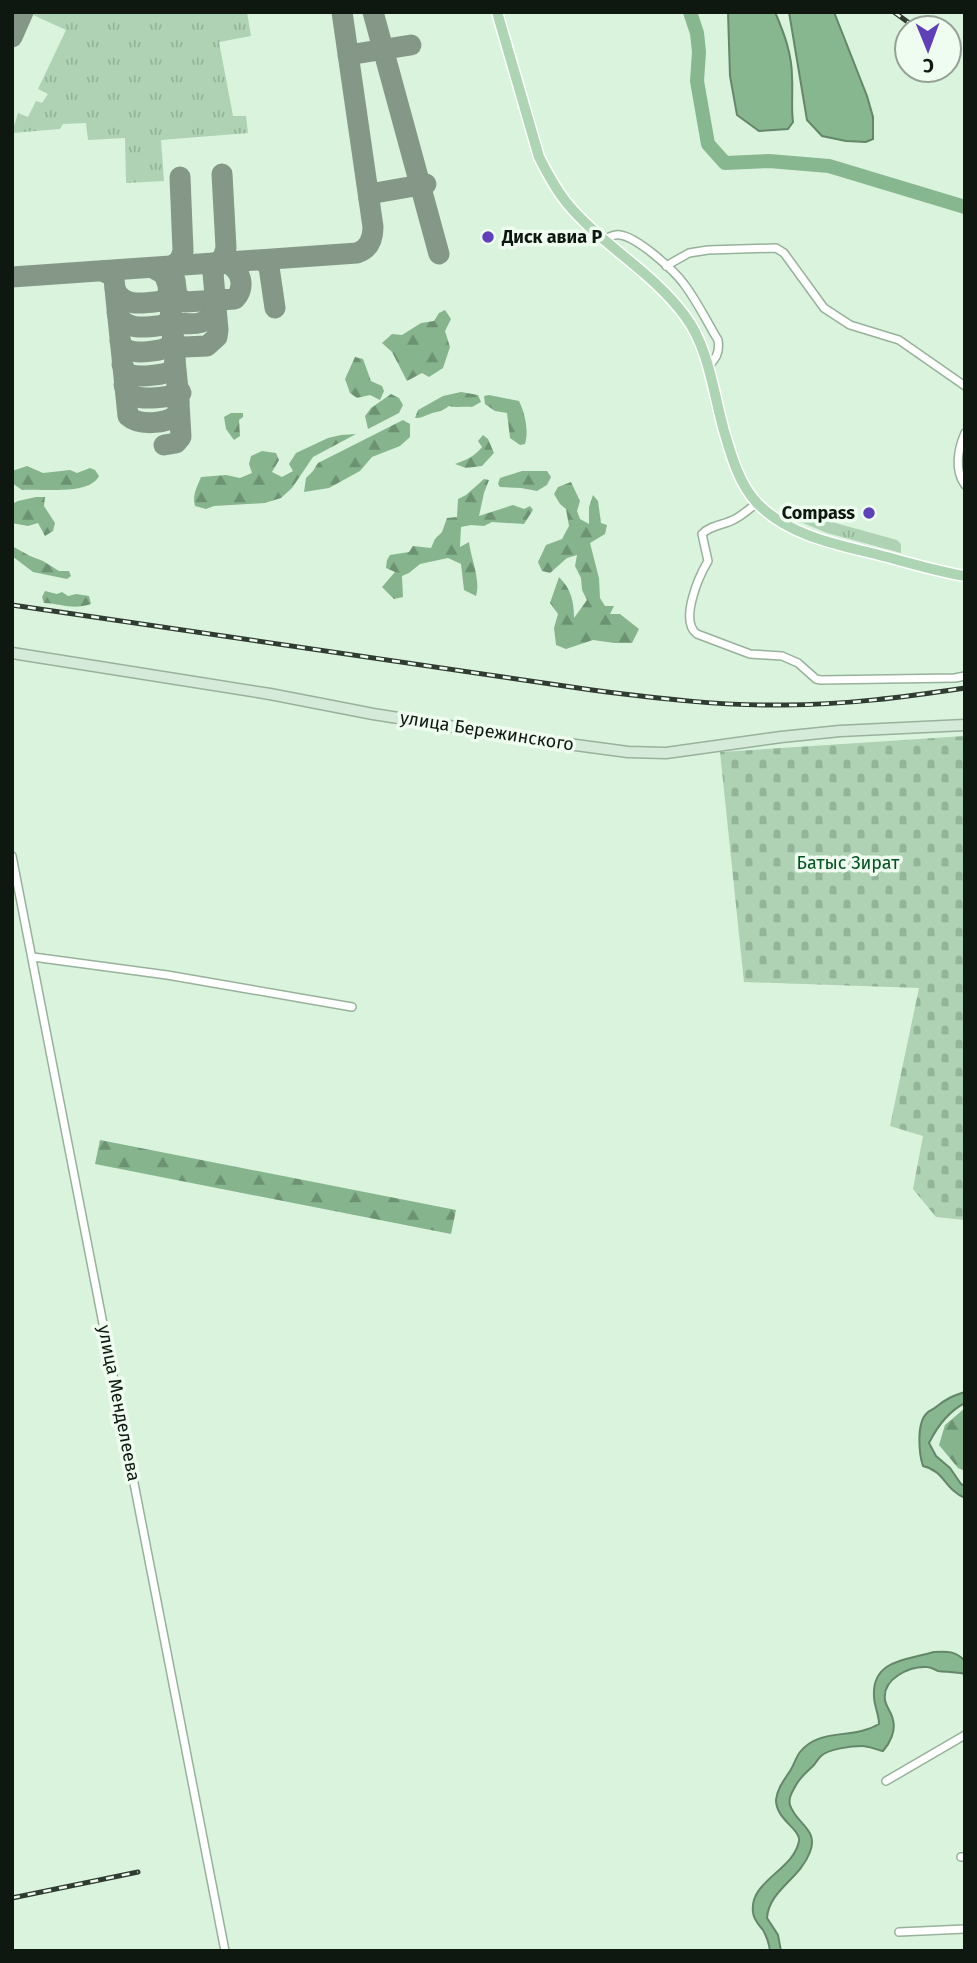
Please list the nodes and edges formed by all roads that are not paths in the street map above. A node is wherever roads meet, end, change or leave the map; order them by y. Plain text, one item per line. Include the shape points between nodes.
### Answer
1 (497, 12) edge
2 (605, 239) junction
3 (666, 266) junction
4 (708, 367) junction
5 (965, 386) edge
6 (965, 433) edge
7 (965, 485) edge
8 (757, 503) junction
9 (965, 576) edge
10 (12, 653) edge
11 (965, 676) edge
12 (965, 725) edge
13 (12, 856) edge
14 (33, 957) junction
15 (352, 1007) dead end
16 (965, 1735) edge
17 (886, 1781) dead end
18 (965, 1929) edge
19 (899, 1932) dead end
20 (225, 1951) edge

1 - 2 main road via 550,178 568,204
2 - 3 street via 622,235 634,240
2 - 4 main road via 671,298 698,336
3 - 4 street via 683,283 718,340 720,349
3 - 5 street via 689,253 776,248 824,308 850,325 899,340
4 - 8 main road via 734,463
6 - 7 street via 958,448 960,478
8 - 9 main road via 814,538
8 - 11 street via 735,520 702,534 708,561 690,611 692,630 750,654 782,656 821,680
10 - 12 main road, улица Бережинского via 628,752 666,753 840,731
13 - 14 street, улица Менделеева
14 - 15 street
14 - 20 street, улица Менделеева
16 - 17 street
18 - 19 street

